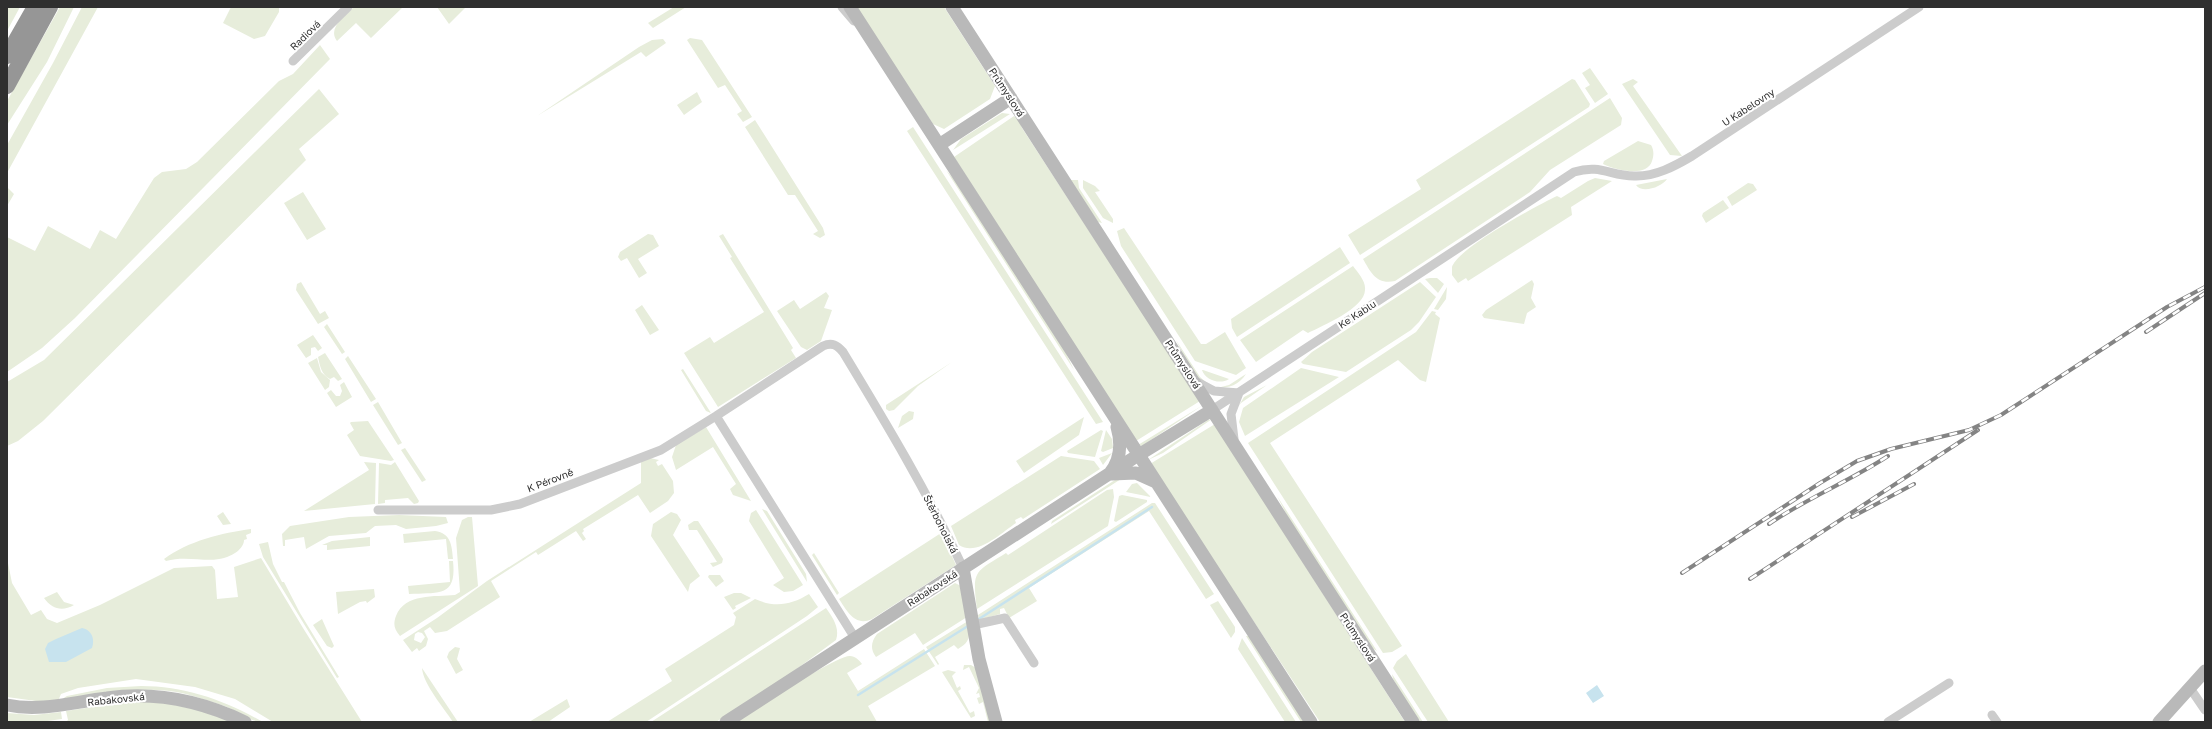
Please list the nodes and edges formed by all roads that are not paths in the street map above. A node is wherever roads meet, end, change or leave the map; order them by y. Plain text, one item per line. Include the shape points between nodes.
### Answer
1 (34, 7) edge
2 (50, 7) edge
3 (348, 7) edge
4 (842, 7) edge
5 (850, 7) edge
6 (952, 7) edge
7 (1919, 7) edge
8 (870, 38) junction
9 (7, 56) edge
10 (294, 61) dead end
11 (7, 86) edge
12 (1011, 98) junction
13 (939, 145) junction
14 (1574, 172) joint
15 (838, 346) joint
16 (1193, 379) junction
17 (1239, 393) junction
18 (1212, 410) junction
19 (716, 416) junction
20 (1114, 417) junction
21 (1236, 447) junction
22 (1139, 455) junction
23 (1107, 475) junction
24 (1157, 484) junction
25 (378, 510) dead end
26 (963, 568) junction
27 (973, 625) junction
28 (855, 638) junction
29 (1034, 663) dead end
30 (2205, 671) edge
31 (1949, 683) dead end
32 (2190, 688) junction
33 (7, 705) edge
34 (2205, 710) edge
35 (246, 722) edge
36 (726, 722) edge
37 (996, 722) edge
38 (1311, 722) edge
39 (1413, 722) edge
40 (1888, 722) edge
41 (2159, 722) edge

1 - 9 highway
2 - 11 highway
3 - 10 street, Radiová
4 - 8 street
5 - 8 main road
6 - 12 main road, Průmyslová
7 - 14 street, U Kabelovny via 1670,169 1635,176 1600,168
8 - 13 main road
12 - 13 main road
12 - 16 main road, Průmyslová
13 - 20 main road
14 - 17 street, Ke Kablu
15 - 19 street, K Pérovně via 823,346
15 - 26 street, Štěrboholská via 937,513
16 - 17 street via 1214,392
16 - 18 main road, Průmyslová
17 - 18 street, Ke Kablu
17 - 21 street via 1231,414
18 - 21 main road, Průmyslová
18 - 22 main road, Ke Kablu
19 - 25 street, K Pérovně via 661,450 507,508
19 - 28 street
20 - 22 main road
20 - 23 main road via 1120,450
21 - 39 main road, Průmyslová
22 - 23 main road, Rabakovská
22 - 24 main road
23 - 24 main road via 1136,473
23 - 26 main road, Rabakovská
24 - 38 main road
26 - 27 main road, Štěrboholská
26 - 28 main road, Rabakovská
27 - 29 street via 1005,618
27 - 37 main road, Štěrboholská
28 - 36 main road, Rabakovská
30 - 32 main road
31 - 40 street
32 - 34 street
32 - 41 main road
33 - 35 main road, Rabakovská via 40,708 138,695 166,696 203,704

